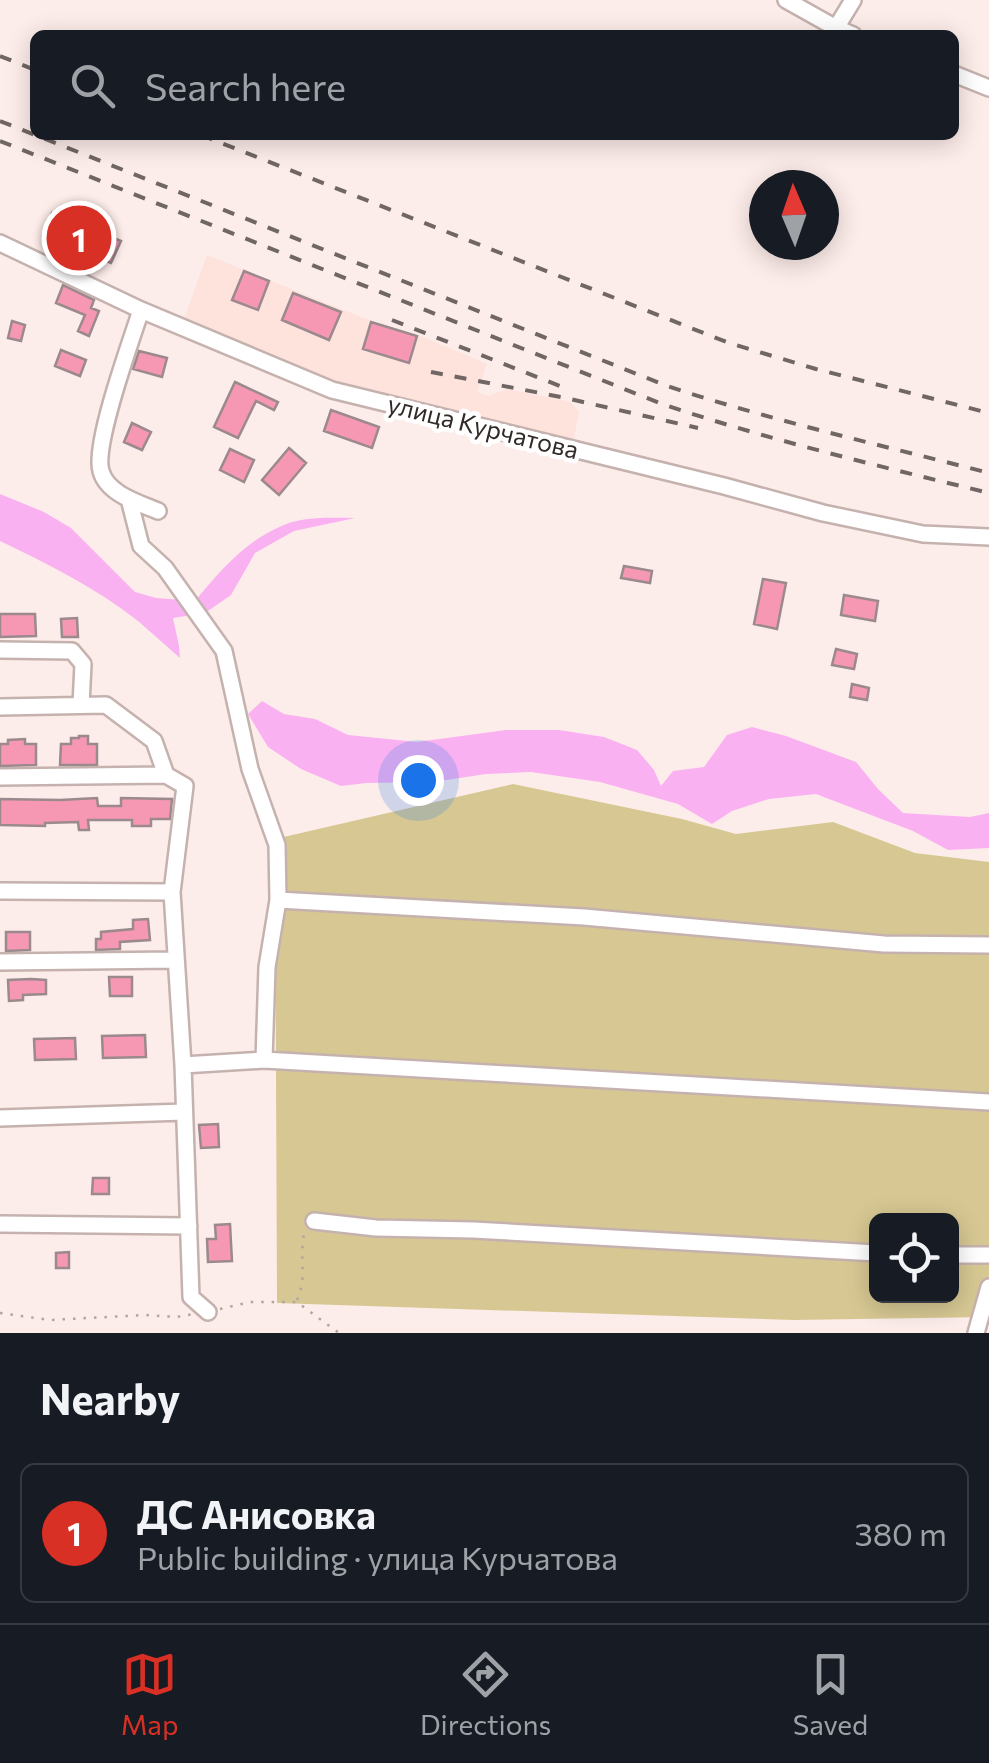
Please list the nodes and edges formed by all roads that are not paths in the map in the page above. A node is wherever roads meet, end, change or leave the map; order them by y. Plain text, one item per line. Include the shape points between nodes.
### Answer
1 (786, 0) edge
2 (853, 0) edge
3 (836, 28) junction
4 (841, 30) edge
5 (959, 76) edge
6 (989, 88) edge
7 (0, 244) edge
8 (141, 310) junction
9 (129, 499) junction
10 (158, 511) dead end
11 (989, 538) edge
12 (0, 650) edge
13 (80, 705) junction
14 (0, 707) edge
15 (166, 774) junction
16 (0, 777) edge
17 (0, 891) edge
18 (172, 892) junction
19 (278, 900) junction
20 (989, 944) edge
21 (175, 960) junction
22 (0, 962) edge
23 (264, 1060) junction
24 (182, 1066) junction
25 (989, 1102) edge
26 (184, 1112) junction
27 (0, 1118) edge
28 (314, 1221) road end
29 (0, 1224) edge
30 (189, 1226) junction
31 (869, 1254) edge
32 (959, 1254) edge
33 (989, 1255) edge
34 (989, 1287) edge
35 (208, 1312) road end
36 (976, 1333) edge

1 - 3 street
2 - 3 street
3 - 4 street
5 - 6 street
7 - 8 street, улица Курчатова
8 - 9 street via 101,442 101,472
8 - 11 street, улица Курчатова via 332,390 823,514 924,534
9 - 10 street
9 - 19 street via 141,546 165,568 224,652 250,769 277,844
12 - 13 street via 72,651 82,664
13 - 14 street
13 - 15 street via 106,705 154,741
15 - 16 street
15 - 18 street via 185,786
17 - 18 street
18 - 21 street
19 - 20 street via 584,916 884,944
19 - 23 street
21 - 22 street
21 - 24 street
23 - 24 street
23 - 25 street
24 - 26 street
26 - 27 street
26 - 30 street
28 - 31 street
29 - 30 street
30 - 35 street via 191,1297
32 - 33 street
34 - 36 street

